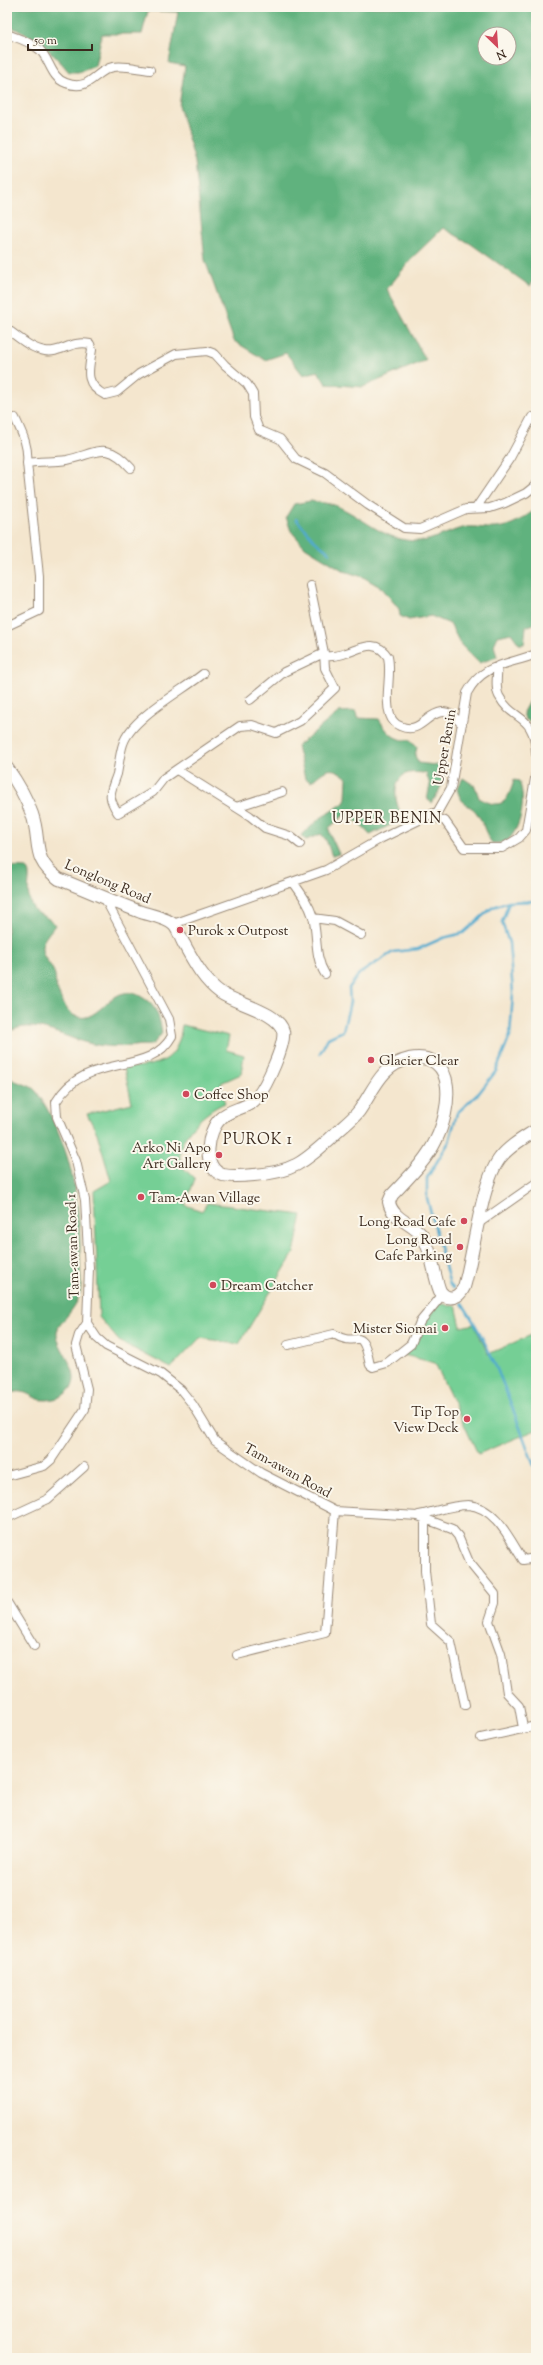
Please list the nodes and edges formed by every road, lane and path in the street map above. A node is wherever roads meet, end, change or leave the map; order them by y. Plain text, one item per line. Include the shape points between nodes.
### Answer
1 (7, 34) edge
2 (150, 70) dead end
3 (7, 329) edge
4 (532, 417) dead end
5 (15, 418) dead end
6 (27, 463) junction
7 (131, 468) dead end
8 (536, 486) edge
9 (476, 508) junction
10 (310, 584) dead end
11 (7, 626) edge
12 (324, 655) junction
13 (534, 658) edge
14 (498, 666) junction
15 (203, 674) dead end
16 (250, 700) dead end
17 (462, 724) junction
18 (536, 754) edge
19 (7, 768) edge
20 (177, 770) junction
21 (536, 773) edge
22 (282, 792) dead end
23 (236, 808) junction
24 (431, 816) junction
25 (300, 844) dead end
26 (293, 882) junction
27 (104, 897) junction
28 (313, 918) junction
29 (173, 924) junction
30 (361, 935) dead end
31 (325, 974) dead end
32 (536, 1130) edge
33 (536, 1183) edge
34 (479, 1223) junction
35 (443, 1294) junction
36 (86, 1323) junction
37 (288, 1344) dead end
38 (84, 1467) dead end
39 (7, 1476) edge
40 (335, 1511) junction
41 (422, 1517) junction
42 (7, 1518) edge
43 (536, 1558) edge
44 (7, 1602) edge
45 (34, 1646) dead end
46 (237, 1655) dead end
47 (465, 1705) dead end
48 (536, 1726) edge
49 (523, 1728) junction
50 (481, 1738) dead end

1 - 2 street via 40,51 54,75 71,85 88,83 112,67
3 - 9 street via 46,352 74,343 90,344 92,350 87,372 94,386 105,394 117,392 139,374 176,354 192,351 214,354 247,384 253,394 254,417 260,430 280,439 296,459 325,473 388,519 404,528 420,529 455,513
4 - 9 street via 510,458
5 - 6 street via 27,447
6 - 7 street via 66,460 104,450 114,452
6 - 11 street via 39,576 39,611
8 - 9 street via 505,503 490,508
10 - 12 street
12 - 16 street via 284,672
12 - 17 street via 343,654 366,645 381,650 388,657 388,706 396,724 406,728 417,728 442,712 448,713
12 - 20 street via 325,668 335,688 300,721 276,733 252,725 240,726
13 - 14 street, Upper Benin
14 - 17 street, Upper Benin via 480,675 472,684 467,693
14 - 18 street via 499,696 528,724 535,738
15 - 20 street via 142,719 128,734 110,790 110,797 118,813 153,792 164,778
17 - 24 street, Upper Benin via 451,788 443,806
19 - 27 main road, Longlong Road via 32,814 42,864 59,879
20 - 23 street
21 - 24 street via 526,830 519,838 502,848 464,848 445,821
22 - 23 street
23 - 25 street via 265,828 290,836
24 - 26 street, Upper Benin via 380,839 326,870
26 - 28 street
26 - 29 street, Upper Benin
27 - 29 main road, Longlong Road
27 - 36 street, Tam-awan Road 1 via 169,1019 172,1036 168,1045 154,1056 102,1068 80,1078 68,1086 56,1102 57,1117 76,1161 85,1200 89,1268
28 - 30 street via 335,922
28 - 31 street via 317,956
29 - 35 main road via 191,956 212,985 226,996 270,1016 283,1030 281,1050 259,1095 246,1106 222,1117 214,1128 209,1142 209,1158 212,1168 218,1172 241,1176 291,1169 308,1159 354,1118 379,1079 391,1066 411,1059 424,1059 442,1068 447,1080 447,1094 438,1136 427,1155 388,1202 396,1215 423,1237
32 - 34 main road via 503,1154 497,1162 488,1184
33 - 34 street
34 - 35 main road via 464,1287 459,1294 451,1298
35 - 37 street via 420,1322 412,1344 398,1357 382,1365 370,1365 365,1342 360,1338 342,1339 334,1334
36 - 39 street, Tam-awan Road 1 via 76,1345 88,1389 85,1409 51,1460 44,1466
36 - 40 street, Tam-awan Road via 106,1346 161,1374 181,1390 215,1441 261,1473
38 - 42 street via 48,1499
40 - 41 street, Tam-awan Road
40 - 46 street via 325,1633
41 - 43 street via 459,1506 469,1505 478,1508 498,1522 523,1560
41 - 47 street via 431,1624 452,1642
41 - 49 street, Tam-awan Road via 452,1529 458,1536 469,1562 495,1594 496,1603 489,1620 501,1654 507,1693 519,1706
44 - 45 street
48 - 49 street
49 - 50 street

